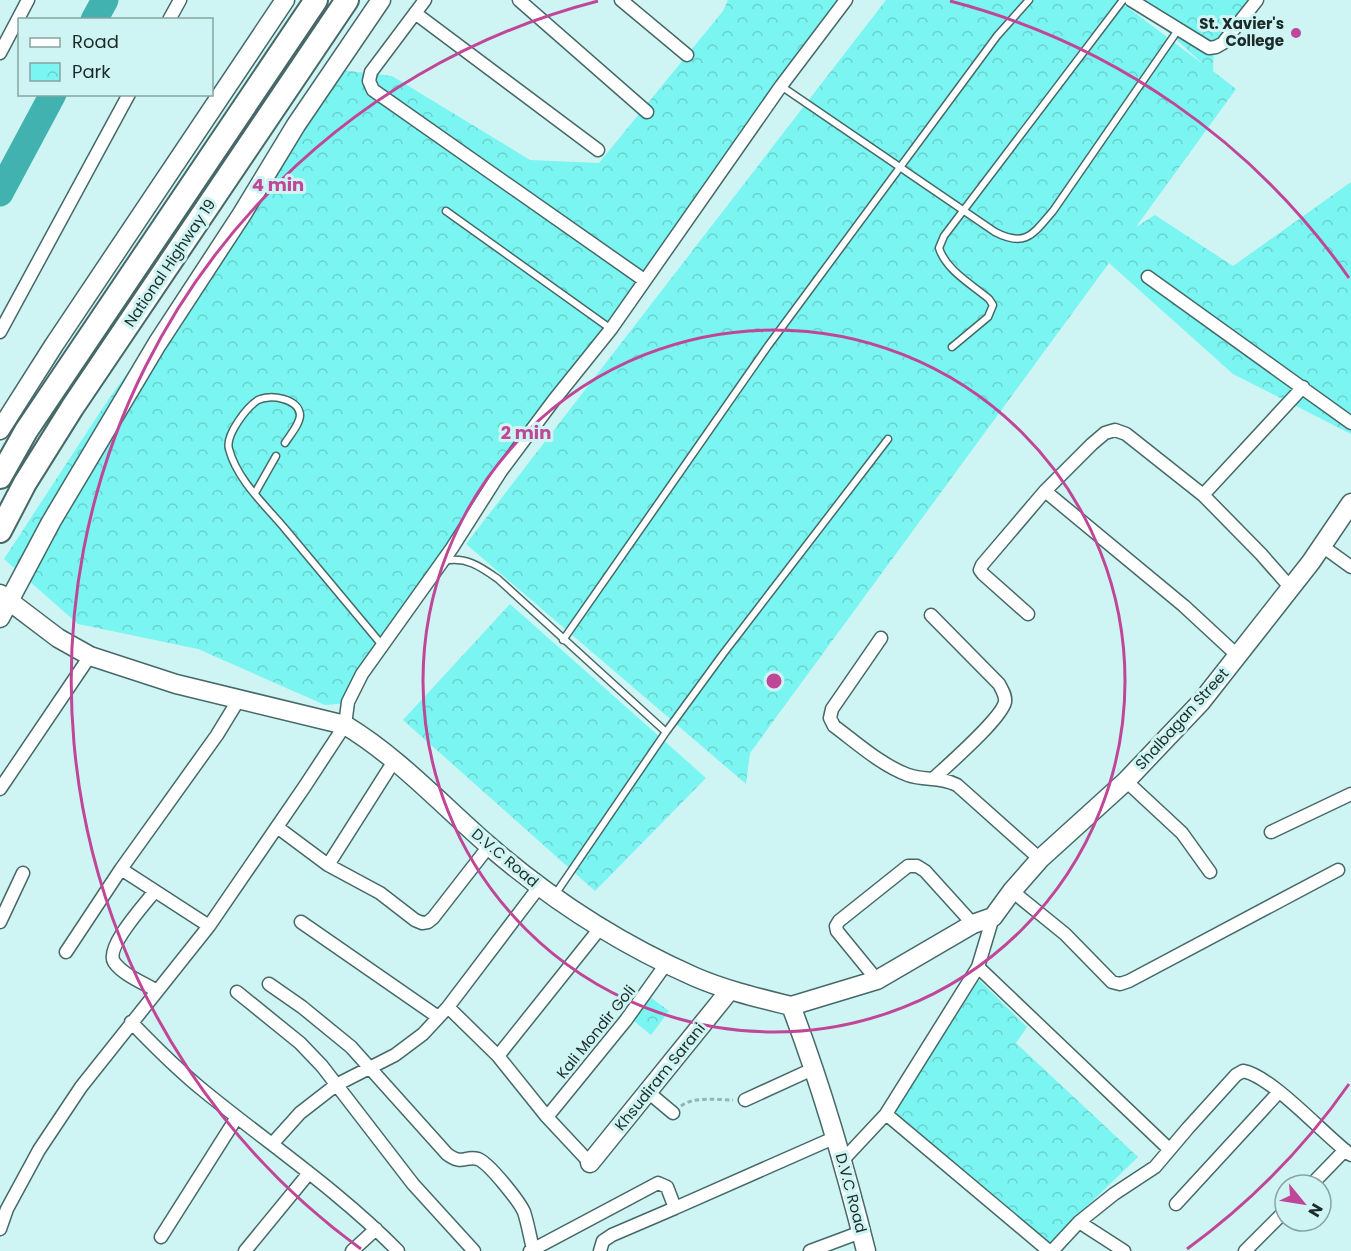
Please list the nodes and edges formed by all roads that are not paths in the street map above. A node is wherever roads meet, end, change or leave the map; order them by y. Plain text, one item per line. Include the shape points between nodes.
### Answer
1 (28, 0) edge
2 (180, 0) edge
3 (285, 0) edge
4 (316, 0) edge
5 (347, 0) edge
6 (381, 0) edge
7 (425, 0) edge
8 (519, 0) edge
9 (621, 0) edge
10 (846, 0) edge
11 (1029, 0) edge
12 (1123, 0) edge
13 (1131, 0) edge
14 (1257, 0) edge
15 (415, 14) junction
16 (18, 18) edge
17 (170, 18) edge
18 (18, 19) edge
19 (1178, 30) junction
20 (0, 53) edge
21 (687, 56) dead end
22 (781, 86) junction
23 (128, 96) edge
24 (647, 112) dead end
25 (598, 150) dead end
26 (900, 168) junction
27 (446, 211) dead end
28 (962, 211) junction
29 (1148, 277) dead end
30 (645, 280) junction
31 (611, 329) junction
32 (0, 332) edge
33 (952, 347) dead end
34 (1303, 387) junction
35 (1351, 423) edge
36 (0, 430) edge
37 (888, 439) dead end
38 (285, 443) dead end
39 (276, 456) dead end
40 (0, 477) edge
41 (1045, 491) junction
42 (255, 493) junction
43 (1203, 495) junction
44 (1351, 503) edge
45 (0, 531) edge
46 (1322, 546) junction
47 (444, 561) junction
48 (1351, 567) edge
49 (1290, 587) junction
50 (4, 597) edge
51 (1028, 614) dead end
52 (931, 615) dead end
53 (0, 618) edge
54 (881, 638) dead end
55 (563, 640) junction
56 (383, 646) junction
57 (90, 656) junction
58 (1238, 656) junction
59 (239, 699) junction
60 (345, 725) junction
61 (666, 732) junction
62 (394, 761) junction
63 (934, 778) junction
64 (1126, 781) junction
65 (0, 789) edge
66 (1351, 794) edge
67 (277, 827) junction
68 (1271, 832) dead end
69 (489, 846) junction
70 (1040, 859) junction
71 (328, 865) junction
72 (121, 869) junction
73 (1338, 870) dead end
74 (1210, 872) dead end
75 (23, 873) dead end
76 (155, 891) junction
77 (546, 891) junction
78 (1012, 891) junction
79 (993, 917) junction
80 (0, 922) edge
81 (301, 922) dead end
82 (973, 924) junction
83 (209, 926) junction
84 (601, 927) junction
85 (66, 952) dead end
86 (666, 964) junction
87 (978, 967) junction
88 (877, 981) junction
89 (269, 984) dead end
90 (730, 990) junction
91 (157, 991) junction
92 (237, 992) dead end
93 (791, 1006) junction
94 (448, 1007) junction
95 (438, 1017) junction
96 (132, 1022) junction
97 (498, 1056) junction
98 (370, 1068) junction
99 (815, 1068) junction
100 (336, 1085) junction
101 (648, 1092) junction
102 (1279, 1092) junction
103 (745, 1100) road end
104 (673, 1113) road end
105 (886, 1114) junction
106 (237, 1117) junction
107 (547, 1117) junction
108 (836, 1137) junction
109 (273, 1143) junction
110 (1169, 1149) junction
111 (1348, 1153) edge
112 (843, 1160) junction
113 (590, 1163) joint
114 (309, 1173) junction
115 (1325, 1173) edge
116 (1176, 1204) dead end
117 (675, 1208) junction
118 (1079, 1222) junction
119 (1273, 1223) edge
120 (0, 1229) edge
121 (376, 1229) junction
122 (861, 1232) junction
123 (161, 1237) dead end
124 (546, 1247) edge
125 (531, 1250) edge
126 (245, 1251) edge
127 (352, 1251) edge
128 (398, 1251) edge
129 (474, 1251) edge
130 (600, 1251) edge
131 (810, 1251) edge
132 (866, 1251) edge
133 (1050, 1251) edge
134 (1124, 1251) edge
135 (1245, 1251) edge

1 - 16 street
2 - 17 street
3 - 36 main road
4 - 40 highway via 26,431
5 - 45 highway, National Highway 19 via 72,408
6 - 50 main road via 296,125 157,344
7 - 15 street
8 - 24 street
9 - 21 street
10 - 22 street
11 - 26 lane via 997,36
12 - 28 lane
13 - 19 street
14 - 19 street via 1216,47 1202,45
15 - 25 street
15 - 30 street via 371,72 373,90
18 - 20 street
19 - 28 lane via 1053,211 1033,233 1010,240
22 - 26 lane
22 - 30 street
23 - 32 street
26 - 28 lane
26 - 55 lane via 727,404
27 - 31 lane
28 - 33 lane via 941,242 942,258 993,305 988,317
29 - 34 street
30 - 31 street
31 - 47 street via 501,471
34 - 35 street
34 - 43 street
37 - 61 lane via 778,579
38 - 42 lane via 300,415 297,408 280,398 257,400 232,430 227,444 233,463
39 - 42 lane
41 - 43 street via 1092,444 1115,429
41 - 51 street via 980,570
41 - 58 street
42 - 56 lane
43 - 49 street
44 - 46 main road, Shalbagan Street
46 - 48 street
46 - 49 main road, Shalbagan Street
47 - 55 lane via 467,560 482,567
47 - 56 street
49 - 58 main road, Shalbagan Street
50 - 53 main road
50 - 57 main road, D.V.C Road via 58,638
52 - 63 street via 999,684 1005,702 975,740
54 - 63 street via 832,709 830,718 834,726 905,774
55 - 61 lane
56 - 60 street via 348,702
57 - 59 main road, D.V.C Road
57 - 65 street
58 - 64 main road, Shalbagan Street via 1201,702
59 - 60 main road, D.V.C Road
59 - 72 street
60 - 62 main road, D.V.C Road
60 - 67 street
61 - 77 lane
62 - 69 main road, D.V.C Road
62 - 71 street
63 - 70 street via 957,785
64 - 70 main road, Shalbagan Street
64 - 74 street via 1182,833
66 - 68 street
67 - 71 street
67 - 83 street
69 - 71 street via 433,918 422,923 380,892
69 - 77 main road, D.V.C Road
70 - 78 main road, Shalbagan Street
72 - 76 street
72 - 85 street
73 - 78 street via 1120,984 1103,975 1065,934
75 - 80 street
76 - 83 street
76 - 91 street via 118,939 112,959
77 - 84 main road, D.V.C Road
77 - 94 street
78 - 79 main road, Shalbagan Street
79 - 82 main road
79 - 87 street
81 - 95 street
82 - 88 main road
82 - 88 street via 925,872 908,866 836,926
83 - 91 street
84 - 86 main road, D.V.C Road
84 - 97 street
86 - 90 main road, D.V.C Road
86 - 107 street, Kali Mondir Goli
87 - 105 street
87 - 110 street
88 - 93 main road
89 - 98 street via 327,1026
90 - 93 main road, D.V.C Road
90 - 101 main road, Khsudiram Sarani
91 - 96 street
92 - 100 street via 300,1043
93 - 99 main road, D.V.C Road
94 - 95 street
94 - 97 street
95 - 98 street via 423,1034
96 - 106 street via 166,1058
96 - 120 street via 81,1087 39,1150
97 - 107 street
98 - 100 street
98 - 125 street via 447,1154 462,1161 479,1160 491,1171 524,1212
99 - 103 street
99 - 108 main road, D.V.C Road
100 - 109 street via 300,1113
100 - 129 street via 413,1184
101 - 104 street
101 - 113 main road, Khsudiram Sarani
102 - 110 street via 1243,1071
102 - 111 street
102 - 116 street
105 - 112 street
105 - 133 street
106 - 109 street
106 - 123 street
107 - 113 street
108 - 112 main road, D.V.C Road
108 - 117 street
109 - 114 street
110 - 118 street via 1155,1167
111 - 115 street
112 - 122 main road, D.V.C Road
114 - 121 street
114 - 126 street
117 - 124 street via 667,1187 658,1183
117 - 130 street via 612,1235 603,1241
118 - 133 street
118 - 134 street
119 - 135 street
121 - 127 street
121 - 128 street
122 - 131 street
122 - 132 main road, D.V.C Road
124 - 125 street

